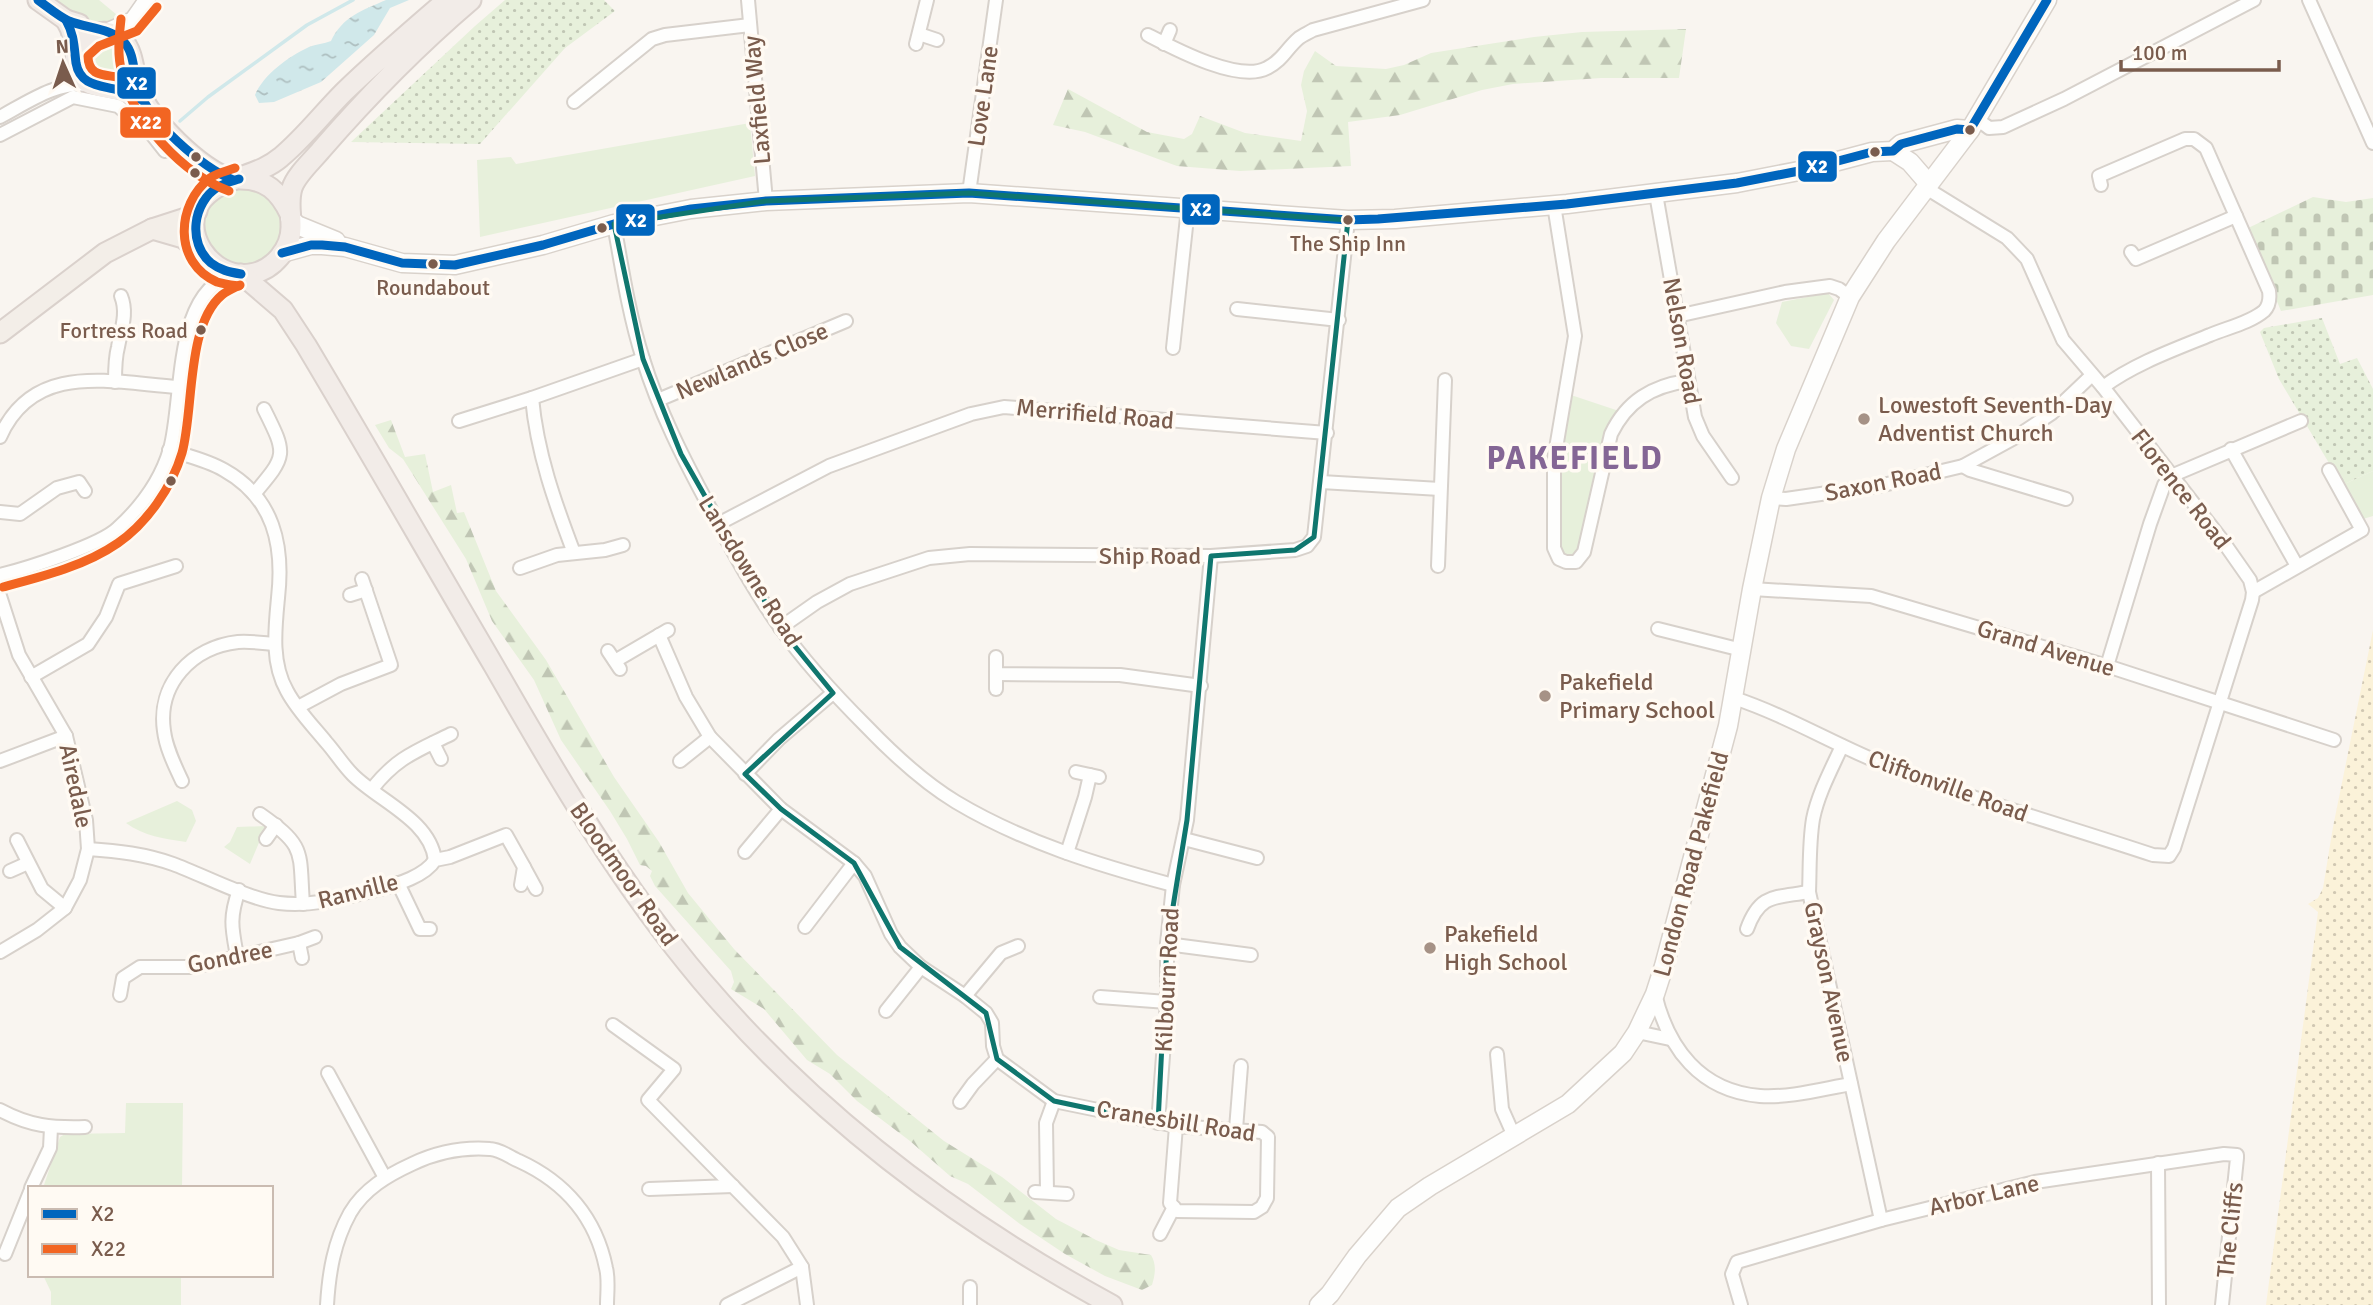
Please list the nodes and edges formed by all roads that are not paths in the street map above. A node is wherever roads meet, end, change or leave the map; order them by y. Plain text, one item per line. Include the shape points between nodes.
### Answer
1 (38, 0) edge
2 (147, 0) edge
3 (447, 0) edge
4 (471, 0) edge
5 (748, 0) edge
6 (927, 0) edge
7 (996, 0) edge
8 (1423, 0) edge
9 (2047, 0) edge
10 (2254, 0) edge
11 (2309, 0) edge
12 (66, 20) junction
13 (133, 20) junction
14 (750, 25) junction
15 (1170, 30) dead end
16 (103, 32) junction
17 (1148, 35) dead end
18 (937, 40) dead end
19 (1164, 44) junction
20 (76, 57) junction
21 (131, 58) junction
22 (100, 87) junction
23 (56, 88) junction
24 (144, 101) junction
25 (574, 102) dead end
26 (0, 117) edge
27 (1974, 124) junction
28 (0, 135) edge
29 (2373, 144) edge
30 (165, 151) dead end
31 (1893, 151) junction
32 (191, 157) junction
33 (2098, 177) dead end
34 (236, 179) junction
35 (1928, 186) junction
36 (969, 193) junction
37 (1656, 194) junction
38 (766, 201) junction
39 (1554, 205) junction
40 (1188, 208) junction
41 (197, 209) junction
42 (290, 216) junction
43 (2236, 216) junction
44 (1348, 219) junction
45 (614, 224) junction
46 (152, 229) junction
47 (345, 247) junction
48 (204, 254) junction
49 (280, 255) junction
50 (2135, 260) dead end
51 (238, 274) junction
52 (209, 290) junction
53 (1850, 297) junction
54 (127, 301) dead end
55 (1237, 309) dead end
56 (283, 310) junction
57 (1677, 316) junction
58 (1339, 320) junction
59 (846, 321) dead end
60 (0, 332) edge
61 (1173, 348) dead end
62 (643, 359) junction
63 (2092, 375) junction
64 (1445, 380) dead end
65 (1687, 381) junction
66 (115, 382) junction
67 (179, 387) junction
68 (2102, 387) junction
69 (532, 398) junction
70 (658, 400) junction
71 (264, 409) dead end
72 (465, 415) dead end
73 (2301, 421) dead end
74 (1327, 433) junction
75 (0, 437) edge
76 (2231, 449) junction
77 (169, 450) junction
78 (1963, 466) junction
79 (2329, 470) dead end
80 (2171, 476) junction
81 (1732, 478) dead end
82 (80, 482) dead end
83 (1321, 482) junction
84 (1440, 489) junction
85 (254, 494) junction
86 (1771, 498) junction
87 (2066, 499) dead end
88 (0, 512) edge
89 (718, 524) junction
90 (617, 543) dead end
91 (574, 554) junction
92 (1211, 556) junction
93 (176, 566) dead end
94 (1438, 566) dead end
95 (2297, 566) junction
96 (523, 569) dead end
97 (110, 573) dead end
98 (0, 575) edge
99 (119, 584) junction
100 (1752, 589) junction
101 (2253, 592) junction
102 (350, 595) dead end
103 (0, 596) edge
104 (780, 628) junction
105 (1658, 629) dead end
106 (275, 644) junction
107 (1742, 650) junction
108 (996, 657) dead end
109 (614, 660) dead end
110 (2108, 666) junction
111 (996, 674) junction
112 (31, 677) junction
113 (1201, 686) junction
114 (996, 689) dead end
115 (833, 692) junction
116 (1734, 698) junction
117 (2220, 702) junction
118 (298, 707) junction
119 (451, 734) dead end
120 (66, 736) junction
121 (710, 737) junction
122 (2334, 740) dead end
123 (433, 743) junction
124 (1842, 746) junction
125 (441, 759) dead end
126 (679, 760) dead end
127 (0, 761) edge
128 (1076, 772) dead end
129 (745, 774) junction
130 (182, 782) dead end
131 (372, 789) junction
132 (781, 809) junction
133 (260, 814) dead end
134 (276, 825) junction
135 (265, 839) dead end
136 (1184, 839) junction
137 (17, 840) dead end
138 (88, 849) junction
139 (745, 852) dead end
140 (1067, 853) junction
141 (1257, 858) dead end
142 (436, 860) junction
143 (28, 863) junction
144 (854, 863) junction
145 (524, 867) junction
146 (10, 871) dead end
147 (398, 883) junction
148 (521, 885) dead end
149 (1173, 885) junction
150 (536, 889) dead end
151 (239, 890) junction
152 (1809, 892) junction
153 (303, 904) junction
154 (65, 908) junction
155 (794, 919) dead end
156 (1747, 929) dead end
157 (421, 932) dead end
158 (315, 937) dead end
159 (299, 943) junction
160 (1167, 944) junction
161 (1018, 946) dead end
162 (0, 952) edge
163 (1251, 955) dead end
164 (237, 956) junction
165 (302, 958) dead end
166 (921, 967) junction
167 (1655, 994) junction
168 (120, 995) dead end
169 (965, 996) junction
170 (1100, 997) dead end
171 (1167, 1002) junction
172 (886, 1011) dead end
173 (613, 1026) dead end
174 (1637, 1032) junction
175 (1670, 1039) junction
176 (1497, 1054) dead end
177 (997, 1059) junction
178 (1241, 1066) dead end
179 (328, 1073) dead end
180 (1851, 1084) junction
181 (1054, 1101) junction
182 (960, 1102) dead end
183 (0, 1110) edge
184 (1158, 1123) junction
185 (1176, 1126) junction
186 (85, 1127) dead end
187 (51, 1128) junction
188 (1236, 1129) junction
189 (1514, 1136) junction
190 (2237, 1155) joint
191 (2158, 1163) junction
192 (384, 1176) junction
193 (32, 1186) edge
194 (733, 1186) junction
195 (649, 1189) dead end
196 (1068, 1194) dead end
197 (28, 1204) edge
198 (1174, 1207) junction
199 (1881, 1220) junction
200 (25, 1224) edge
201 (1160, 1234) dead end
202 (5, 1254) dead end
203 (802, 1267) junction
204 (970, 1287) dead end
205 (1326, 1301) edge
206 (327, 1305) edge
207 (607, 1305) edge
208 (727, 1305) edge
209 (807, 1305) edge
210 (970, 1305) edge
211 (1112, 1305) edge
212 (1741, 1305) edge
213 (2159, 1305) edge
214 (2222, 1305) edge

1 - 12 highway
2 - 13 street
3 - 34 highway via 353,83 280,158
4 - 42 highway via 408,58 293,184
5 - 14 street, Laxfield Way
6 - 18 street via 918,39
7 - 36 street, Love Lane
8 - 19 street via 1313,30 1265,70 1230,70
9 - 27 main road, London Road Pakefield
10 - 27 street via 2003,127
11 - 29 street
12 - 16 highway
12 - 20 highway via 75,38
13 - 16 street
13 - 21 street
14 - 25 street via 652,39
14 - 38 street, Laxfield Way
15 - 19 street
16 - 20 highway via 85,39
16 - 21 highway via 121,38
17 - 19 street
20 - 22 highway via 80,76
20 - 23 street
21 - 22 highway via 123,80
21 - 24 highway
22 - 23 street
22 - 24 highway
23 - 26 street
24 - 32 highway
27 - 31 main road via 1901,144
27 - 35 main road, London Road Pakefield
28 - 30 street via 73,97 118,106
31 - 35 main road via 1910,162
31 - 37 main road via 1737,183
32 - 34 highway via 221,176
32 - 41 highway via 201,183
33 - 43 street via 2194,139 2206,148
34 - 41 highway via 213,189
34 - 42 highway via 253,179 273,188
35 - 53 main road, London Road Pakefield
35 - 63 street, Florence Road via 2018,248 2063,340
36 - 38 main road
36 - 40 main road
37 - 39 main road
37 - 57 street, Nelson Road
38 - 45 main road
39 - 44 main road
39 - 65 street via 1575,336 1554,460 1554,548 1559,559 1576,562 1584,552 1617,421 1649,391
40 - 44 main road
40 - 61 street
41 - 46 main road via 186,218
41 - 48 highway via 196,238
42 - 47 main road via 297,225
42 - 49 highway via 290,236
43 - 50 street
43 - 68 street via 2269,291 2268,305
44 - 58 street, Ship Road
45 - 47 main road via 455,265 402,263
45 - 62 street, Lansdowne Road
46 - 48 main road via 183,238
46 - 60 main road via 105,253
47 - 49 main road via 311,245
48 - 51 highway via 218,268
48 - 52 street
49 - 51 highway via 263,270
49 - 56 highway via 275,273
51 - 52 street via 223,278
51 - 56 highway
52 - 67 street via 187,335
53 - 57 street via 1830,286
53 - 86 main road, London Road Pakefield via 1786,449
54 - 66 street
55 - 58 street
56 - 211 highway, Bloodmoor Road via 564,788 625,881 702,981 793,1077 869,1146 1017,1251
57 - 65 street, Nelson Road
58 - 74 street, Ship Road
59 - 70 street, Newlands Close
62 - 69 street
62 - 70 street, Lansdowne Road
63 - 68 street, Florence Road
63 - 78 street, Saxon Road via 2052,414
64 - 84 street
65 - 81 street, Nelson Road via 1703,436
66 - 67 street
66 - 75 street via 65,382 43,390 22,406
67 - 77 street
68 - 80 street, Florence Road
69 - 72 street
69 - 91 street via 537,442
70 - 89 street, Lansdowne Road
71 - 85 street via 265,424 281,443 281,454
73 - 76 street
74 - 83 street, Ship Road
74 - 89 street, Merrifield Road via 1004,407 971,414 829,466
76 - 80 street
76 - 95 street
77 - 85 street via 225,471
77 - 98 street via 147,497 116,530 23,570
78 - 86 street, Saxon Road via 1883,485
78 - 87 street
79 - 95 street via 2362,530
80 - 101 street, Florence Road via 2222,540 2250,580
80 - 110 street via 2150,524
82 - 88 street via 57,488 20,514
83 - 84 street
83 - 92 street, Ship Road via 1314,537 1307,546
84 - 94 street
85 - 106 street via 277,536 281,560
86 - 100 main road, London Road Pakefield
89 - 104 street, Lansdowne Road
90 - 91 street
91 - 96 street via 557,555
92 - 104 street, Ship Road via 970,554 929,558 850,584
92 - 113 street, Kilbourn Road
93 - 99 street
95 - 101 street
97 - 99 street
99 - 112 street via 106,617 88,644
100 - 107 main road, London Road Pakefield
100 - 110 street, Grand Avenue via 1871,596
101 - 117 street
102 - 118 street via 364,584 396,663
103 - 112 street, Airedale
104 - 115 street, Lansdowne Road
105 - 107 street
106 - 118 street via 278,668
106 - 130 street via 238,642 216,647 175,675 162,713 164,734
107 - 116 main road, London Road Pakefield
108 - 111 street
109 - 121 street via 664,633 686,697
110 - 117 street, Grand Avenue
111 - 113 street via 1120,675
111 - 114 street
112 - 120 street, Airedale
113 - 136 street, Kilbourn Road
115 - 129 street
115 - 140 street, Lansdowne Road via 893,754 954,800 1004,828
116 - 124 street, Cliftonville Road
116 - 167 main road, London Road Pakefield
117 - 122 street, Grand Avenue
117 - 124 street, Cliftonville Road via 2169,856 2153,855 1926,781
118 - 131 street via 353,775
119 - 123 street
120 - 127 street
120 - 138 street, Airedale via 86,820
121 - 126 street
121 - 129 street
123 - 125 street
123 - 131 street via 401,759
124 - 152 street, Grayson Avenue via 1813,817
128 - 140 street via 1094,776
129 - 132 street
131 - 142 street via 414,824 433,846
132 - 139 street
132 - 144 street
133 - 134 street
134 - 135 street
134 - 153 street via 292,839 301,857
136 - 141 street
136 - 149 street, Kilbourn Road
137 - 143 street
138 - 151 street, Ranville via 133,852
138 - 154 street, Airedale via 80,880
140 - 149 street, Lansdowne Road
142 - 145 street, Ranville via 506,835
142 - 147 street, Ranville via 430,869
143 - 146 street
143 - 154 street via 42,889
144 - 155 street via 808,929
144 - 166 street via 865,876 891,934
145 - 148 street
145 - 150 street, Ranville
147 - 153 street, Ranville via 330,902
147 - 157 street
149 - 160 street, Kilbourn Road
151 - 153 street, Ranville via 276,903
151 - 164 street via 230,923
152 - 156 street via 1766,900 1754,910
152 - 180 street, Grayson Avenue
154 - 162 street, Airedale
158 - 159 street, Gondree
159 - 164 street, Gondree
159 - 165 street, Gondree
160 - 163 street
160 - 171 street, Kilbourn Road
161 - 169 street via 1000,953
164 - 168 street, Gondree via 194,967 140,967 120,976
166 - 169 street
166 - 172 street
167 - 174 main road, London Road Pakefield
167 - 175 street
169 - 177 street via 992,1023
170 - 171 street
171 - 184 street, Kilbourn Road
173 - 194 street via 674,1069 648,1100
174 - 175 street
174 - 189 main road, London Road Pakefield via 1623,1053 1568,1104
175 - 180 street via 1692,1066 1734,1090 1784,1095
176 - 189 street via 1502,1109
177 - 181 street, Cranesbill Road
177 - 182 street
178 - 188 street
179 - 192 street
180 - 199 street, Grayson Avenue
181 - 184 street, Cranesbill Road
181 - 196 street via 1046,1123 1041,1192
183 - 187 street
184 - 185 street, Cranesbill Road
185 - 188 street, Cranesbill Road
185 - 198 street via 1170,1203
186 - 187 street
187 - 193 street via 50,1148
188 - 198 street, Cranesbill Road via 1268,1137 1267,1198 1262,1207 1254,1212 1177,1211
189 - 205 main road, London Road Pakefield via 1398,1208
190 - 191 street, Arbor Lane
190 - 214 street, The Cliffs
191 - 199 street, Arbor Lane via 2035,1182
191 - 213 street
192 - 206 street via 358,1202 338,1239 329,1268
192 - 207 street via 433,1154 492,1149 540,1171 582,1209 594,1230 607,1271
194 - 195 street
194 - 203 street via 783,1237
197 - 200 street
198 - 201 street
199 - 212 street, Arbor Lane via 1737,1262 1732,1274
200 - 202 street
203 - 208 street
203 - 209 street
204 - 210 street

